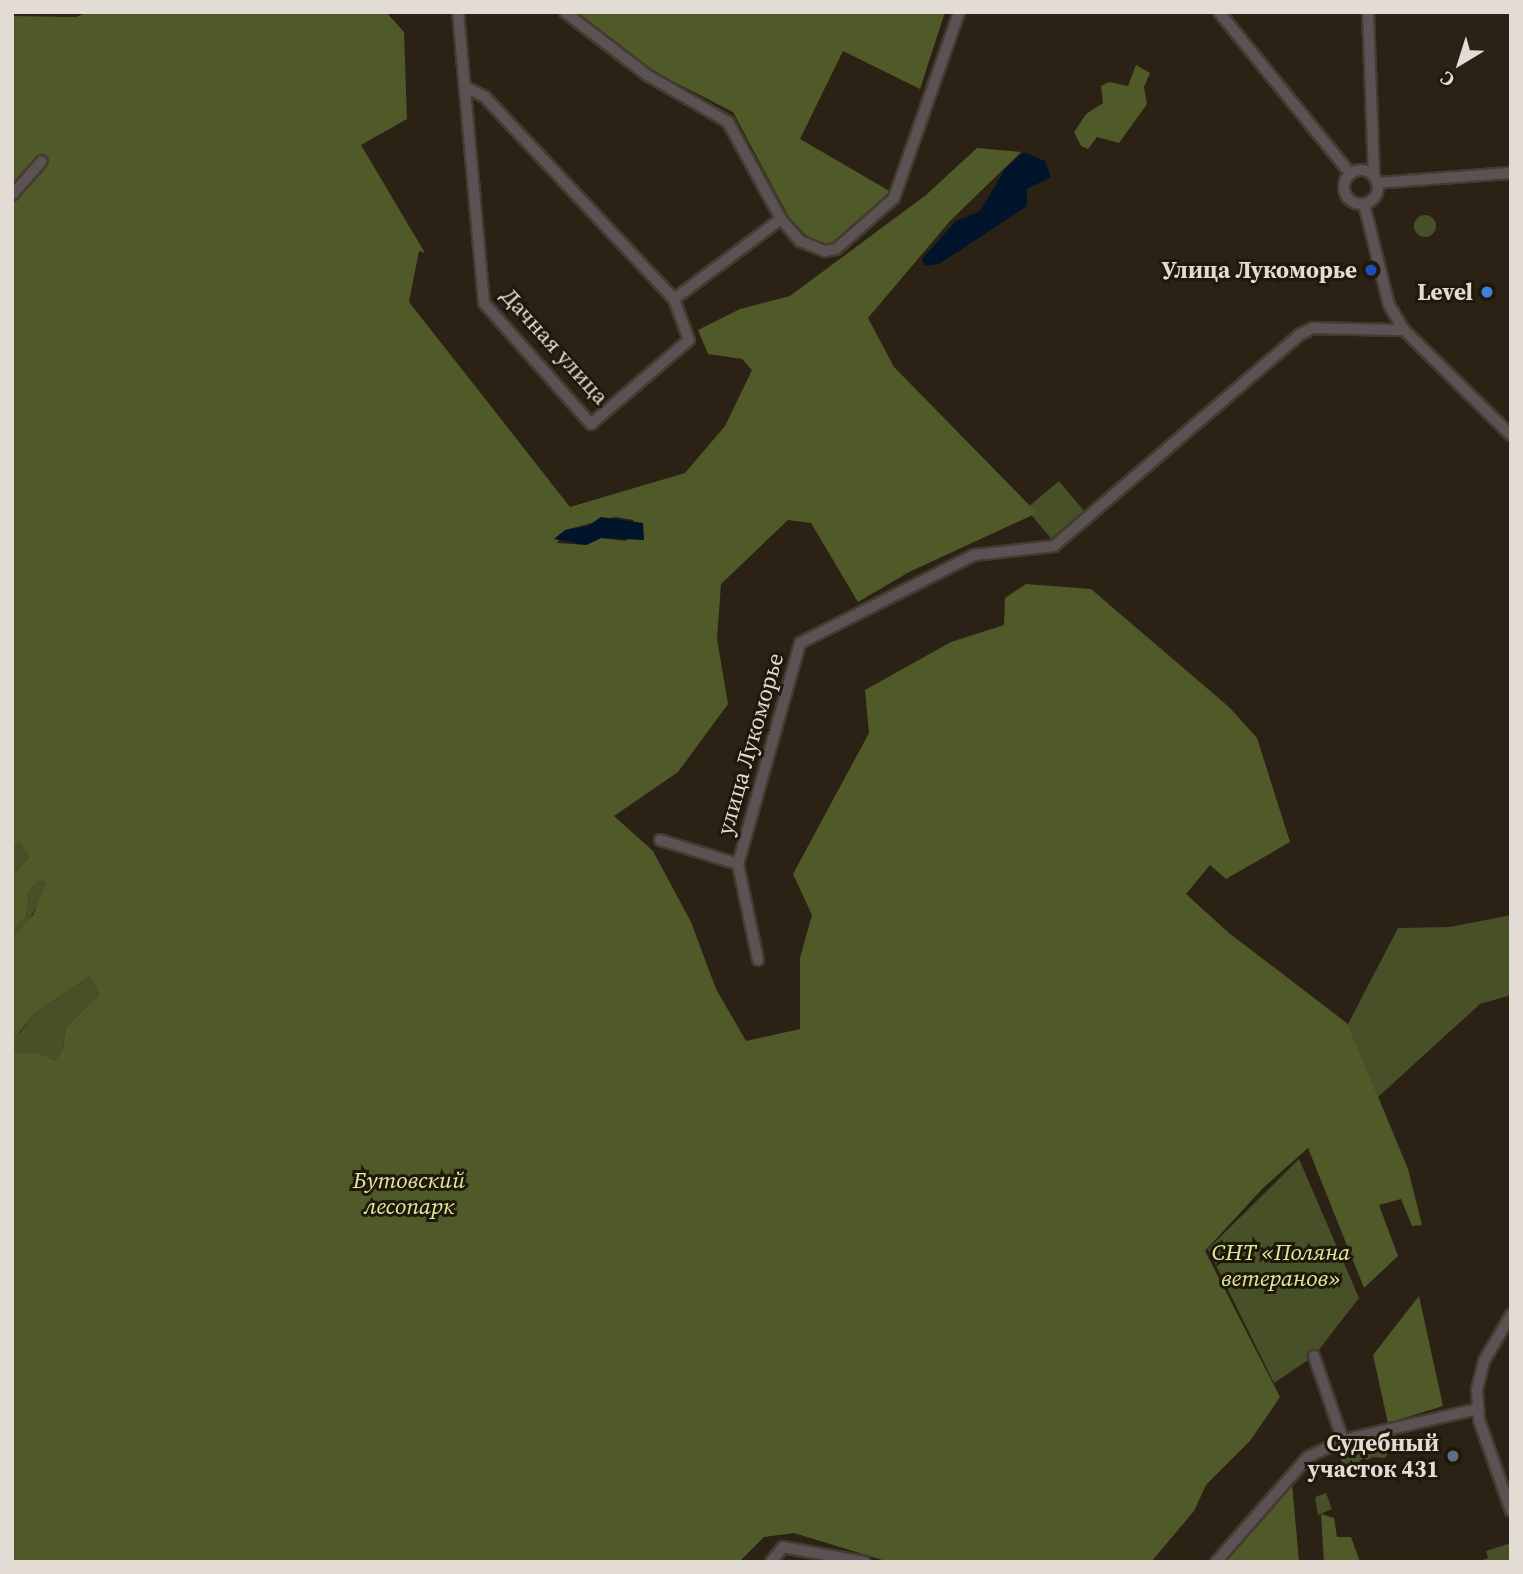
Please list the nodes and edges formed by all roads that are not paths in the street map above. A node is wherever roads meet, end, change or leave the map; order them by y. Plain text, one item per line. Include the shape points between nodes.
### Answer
1 (458, 12) edge
2 (565, 12) edge
3 (960, 12) edge
4 (1219, 12) edge
5 (1368, 12) edge
6 (467, 88) junction
7 (42, 161) dead end
8 (1350, 173) junction
9 (1511, 173) edge
10 (1376, 180) junction
11 (12, 195) edge
12 (1364, 204) junction
13 (781, 219) junction
14 (674, 299) junction
15 (1404, 330) junction
16 (1511, 435) edge
17 (660, 840) dead end
18 (738, 864) junction
19 (758, 960) dead end
20 (1511, 1315) edge
21 (1314, 1356) dead end
22 (1477, 1409) junction
23 (1343, 1440) junction
24 (1511, 1511) edge
25 (859, 1561) edge
26 (771, 1562) edge
27 (1216, 1562) edge

1 - 6 street, Дачная улица
2 - 13 street via 647,75 728,121
3 - 13 street via 894,198 836,249 825,251 800,240
4 - 8 street
5 - 10 street
6 - 14 street, Дачная улица via 485,97
6 - 14 street, Дачная улица via 484,303 592,424 689,340
7 - 11 street
8 - 10 street via 1363,170
8 - 12 street via 1344,191 1351,202
9 - 10 street
10 - 12 street via 1375,196
12 - 15 street via 1389,305
13 - 14 street
15 - 16 street
15 - 18 street, улица Лукоморье via 1313,328 1299,335 1054,546 974,555 800,643
17 - 18 street
18 - 19 street, улица Лукоморье
20 - 22 street via 1485,1361
21 - 23 street
22 - 23 street
22 - 24 street
23 - 27 street via 1308,1457
25 - 26 street via 783,1547

